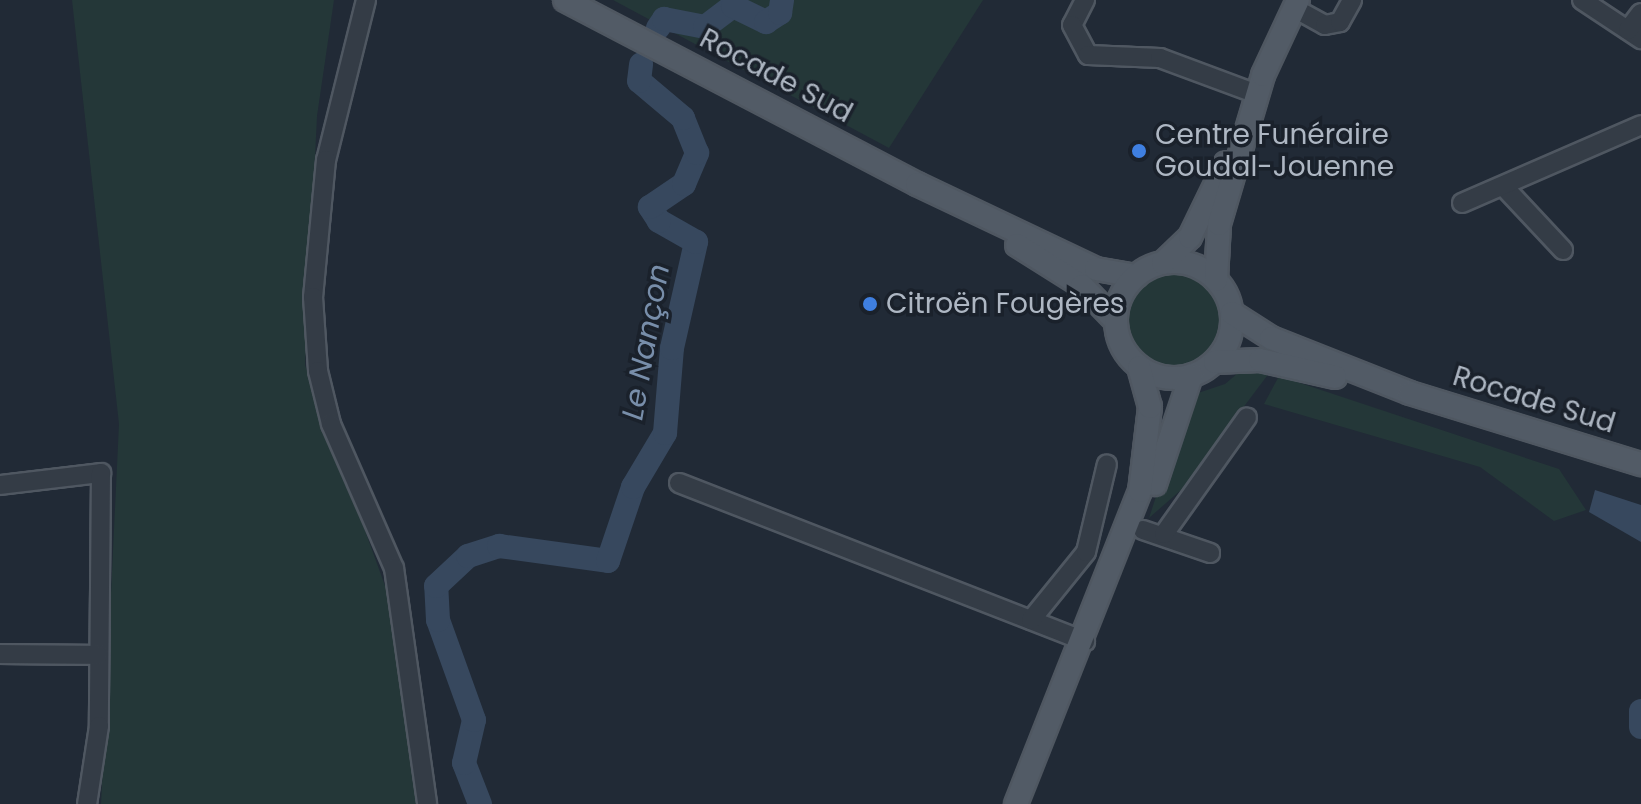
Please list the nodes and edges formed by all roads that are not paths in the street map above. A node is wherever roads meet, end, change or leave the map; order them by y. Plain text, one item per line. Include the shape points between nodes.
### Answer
1 (366, 0) edge
2 (565, 0) edge
3 (1085, 0) edge
4 (1352, 0) edge
5 (1582, 0) edge
6 (1296, 4) edge
7 (1641, 13) edge
8 (1635, 34) edge
9 (1257, 94) junction
10 (1250, 117) junction
11 (1641, 125) edge
12 (917, 184) junction
13 (1505, 188) junction
14 (1462, 203) dead end
15 (1563, 250) dead end
16 (1163, 263) junction
17 (1136, 276) junction
18 (1216, 280) junction
19 (1232, 313) junction
20 (1115, 320) junction
21 (1215, 362) junction
22 (1139, 367) junction
23 (1191, 376) junction
24 (1410, 393) junction
25 (1247, 417) dead end
26 (1107, 464) dead end
27 (1641, 464) edge
28 (679, 483) dead end
29 (0, 485) edge
30 (1147, 525) junction
31 (1210, 553) dead end
32 (1031, 620) junction
33 (1085, 641) junction
34 (0, 654) edge
35 (98, 655) junction
36 (87, 804) edge
37 (427, 804) edge
38 (1016, 804) edge

1 - 37 street via 326,160 313,297 318,371 331,424 394,568
2 - 12 main road, Rocade Sud
3 - 9 street via 1072,25 1088,55 1160,58
4 - 6 street via 1340,22 1325,25
5 - 8 street
6 - 9 main road
7 - 8 street
9 - 10 main road
10 - 16 main road via 1202,219
10 - 18 main road via 1213,246
11 - 13 street
12 - 17 main road, Rocade Sud via 1096,269
12 - 20 main road, Rocade Sud via 1082,286
13 - 14 street
13 - 15 street
16 - 17 main road
16 - 18 main road via 1192,265
17 - 20 main road
18 - 19 main road
19 - 21 main road via 1230,334
19 - 24 main road, Rocade Sud via 1271,338
20 - 22 main road via 1121,346
21 - 23 main road
21 - 24 main road, Rocade Sud via 1260,360
22 - 23 main road via 1164,378
22 - 30 main road via 1150,407
23 - 30 main road
24 - 27 main road, Rocade Sud
25 - 30 street
26 - 32 street via 1086,552
28 - 32 street
29 - 35 street via 101,473
30 - 31 street
30 - 33 main road
32 - 33 street
33 - 38 main road
34 - 35 street
35 - 36 street via 99,726

